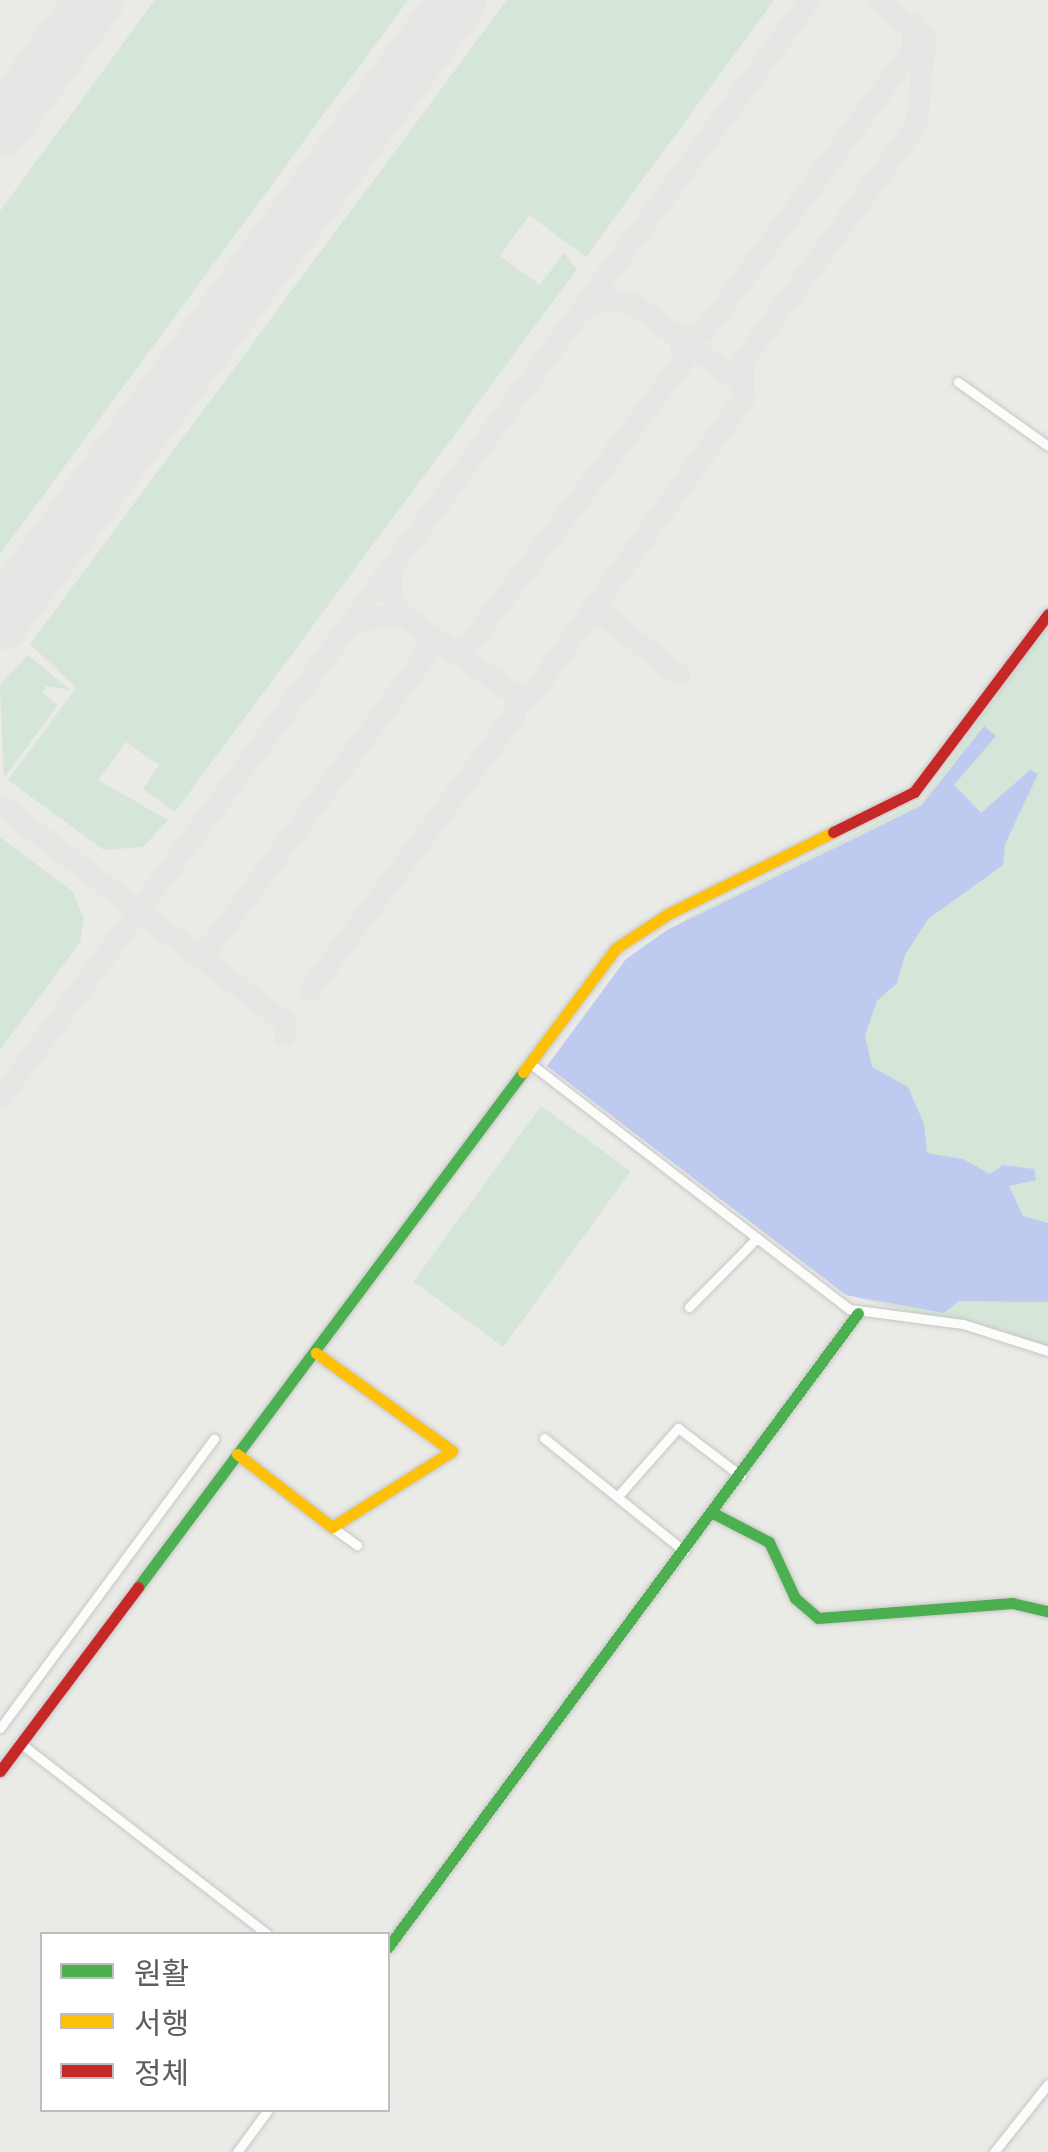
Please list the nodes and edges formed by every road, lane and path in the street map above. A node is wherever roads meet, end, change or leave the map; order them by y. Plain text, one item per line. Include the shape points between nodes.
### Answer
1 (958, 382) dead end
2 (1048, 446) edge
3 (1048, 614) edge
4 (531, 1064) junction
5 (757, 1238) junction
6 (689, 1307) dead end
7 (858, 1314) junction
8 (1048, 1351) edge
9 (316, 1353) junction
10 (214, 1438) dead end
11 (544, 1438) dead end
12 (237, 1454) junction
13 (741, 1476) junction
14 (618, 1496) junction
15 (715, 1514) junction
16 (332, 1527) junction
17 (357, 1545) dead end
18 (686, 1552) junction
19 (1048, 1611) edge
20 (0, 1728) edge
21 (20, 1743) junction
22 (0, 1771) edge
23 (265, 1932) edge
24 (390, 1944) edge
25 (1048, 2084) edge
26 (267, 2112) edge
27 (237, 2152) edge
28 (994, 2152) edge

1 - 2 street
3 - 4 street via 914,792 633,935 616,948
4 - 5 street
4 - 9 street
5 - 6 street
5 - 7 street
7 - 8 street via 962,1324
7 - 13 street
9 - 12 street
9 - 16 street via 452,1451
10 - 20 street
11 - 14 street
12 - 16 street
12 - 21 street
13 - 14 street via 678,1428
13 - 15 street
14 - 18 street
15 - 18 street
15 - 19 street via 769,1542 795,1598 818,1618 1012,1602
16 - 17 street
18 - 24 street
21 - 22 street
21 - 23 street
25 - 28 street
26 - 27 street

